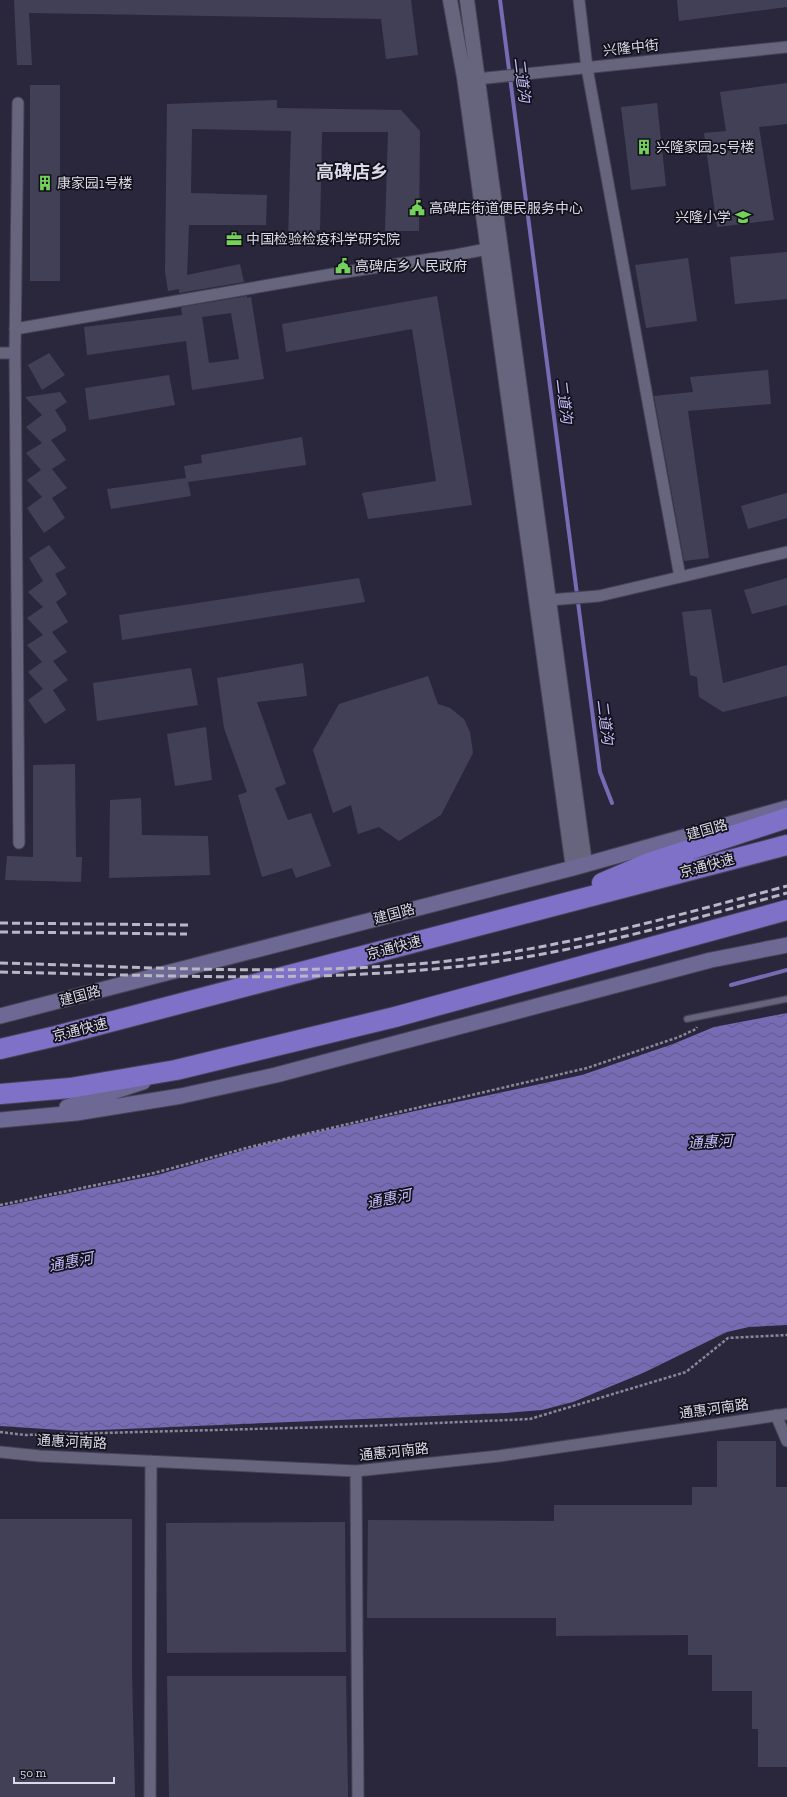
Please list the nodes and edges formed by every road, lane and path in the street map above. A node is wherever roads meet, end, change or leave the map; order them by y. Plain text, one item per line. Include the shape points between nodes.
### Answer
1 (450, 0) edge
2 (467, 0) edge
3 (579, 0) edge
4 (787, 47) edge
5 (587, 68) junction
6 (480, 79) junction
7 (18, 103) dead end
8 (487, 249) junction
9 (15, 329) junction
10 (0, 353) edge
11 (15, 353) junction
12 (787, 552) edge
13 (680, 577) junction
14 (548, 600) junction
15 (787, 808) edge
16 (787, 818) edge
17 (19, 843) dead end
18 (787, 845) edge
19 (579, 866) junction
20 (787, 910) edge
21 (528, 913) junction
22 (787, 920) edge
23 (711, 930) junction
24 (787, 945) edge
25 (787, 999) edge
26 (702, 1015) junction
27 (0, 1016) edge
28 (687, 1018) dead end
29 (0, 1049) edge
30 (176, 1070) junction
31 (0, 1094) edge
32 (34, 1117) junction
33 (0, 1120) edge
34 (0, 1205) edge
35 (787, 1335) edge
36 (782, 1414) edge
37 (0, 1432) edge
38 (787, 1441) edge
39 (0, 1452) edge
40 (151, 1461) junction
41 (356, 1471) junction
42 (150, 1797) edge
43 (358, 1797) edge

1 - 8 street via 464,77
2 - 6 street
3 - 5 street
4 - 5 street, 兴隆中街
5 - 6 street, 兴隆中街
5 - 13 street
6 - 14 street
7 - 9 street
8 - 9 street
8 - 19 street
9 - 11 street
10 - 11 street
11 - 17 street
12 - 13 street
13 - 14 street via 599,596
14 - 19 street
15 - 19 main road, 建国路
16 - 21 highway via 649,863
18 - 21 highway, 京通快速
19 - 27 main road, 建国路
20 - 23 highway
21 - 29 highway, 京通快速
22 - 23 highway
23 - 30 highway via 395,1016
24 - 32 main road via 711,960 276,1075 181,1096
25 - 26 lane
26 - 28 lane
26 - 34 path via 696,1028 679,1037 587,1068 250,1147 154,1173
30 - 31 highway via 70,1088
30 - 32 main road
32 - 33 main road
35 - 37 path via 728,1338 686,1372 530,1420 25,1435
36 - 38 street
36 - 41 street, 通惠河南路 via 499,1456
39 - 40 street, 通惠河南路
40 - 41 street, 通惠河南路
40 - 42 street
41 - 43 street

